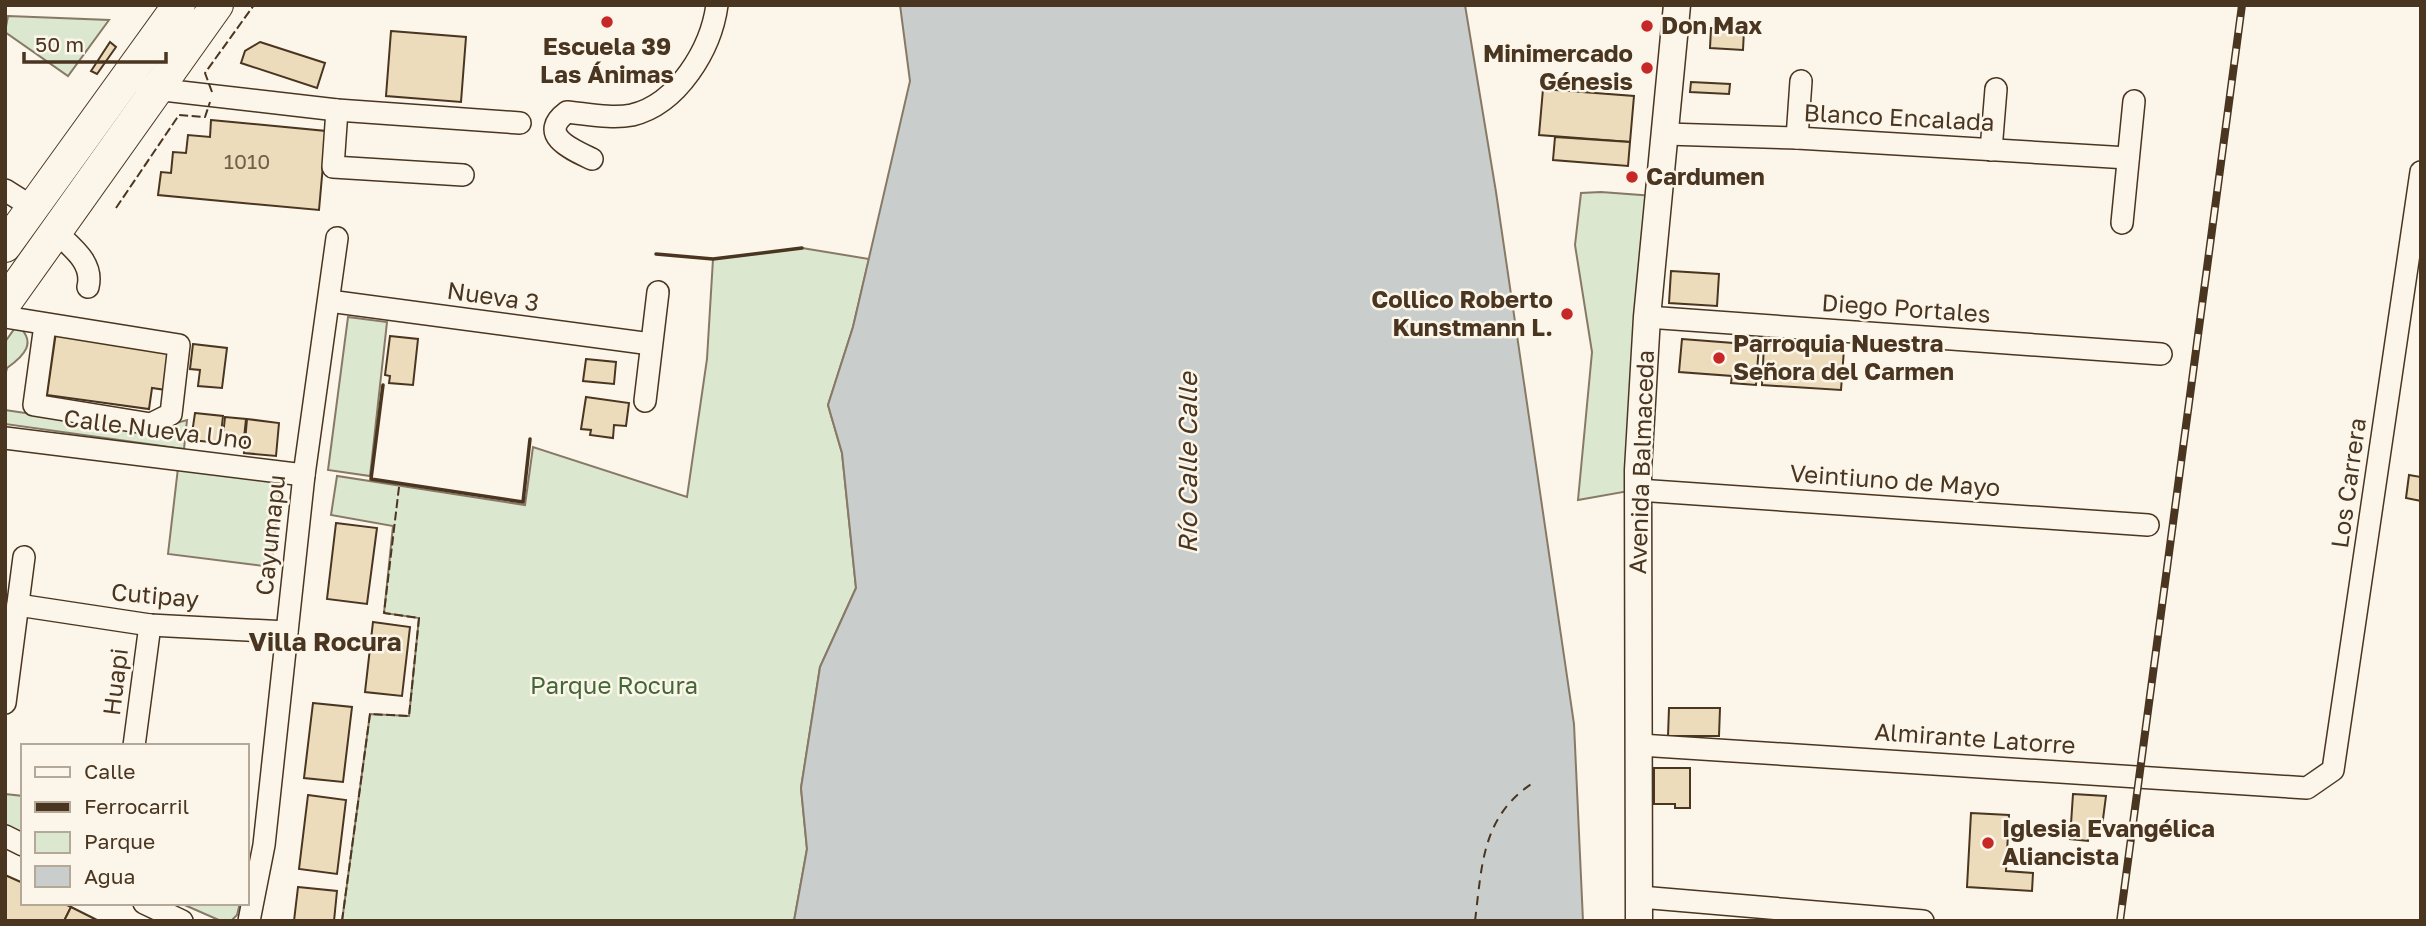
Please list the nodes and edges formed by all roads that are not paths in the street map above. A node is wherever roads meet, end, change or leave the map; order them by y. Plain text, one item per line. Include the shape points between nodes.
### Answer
1 (179, 5) edge
2 (217, 5) edge
3 (717, 5) edge
4 (1677, 5) edge
5 (1801, 81) dead end
6 (122, 84) junction
7 (156, 89) junction
8 (1996, 89) dead end
9 (2134, 102) dead end
10 (337, 110) junction
11 (520, 124) dead end
12 (1666, 135) junction
13 (1797, 138) junction
14 (1991, 150) junction
15 (2128, 158) junction
16 (592, 159) dead end
17 (2421, 172) edge
18 (463, 175) dead end
19 (5, 190) edge
20 (75, 203) junction
21 (32, 207) junction
22 (2122, 223) dead end
23 (337, 238) dead end
24 (49, 241) junction
25 (5, 246) edge
26 (88, 287) dead end
27 (658, 292) dead end
28 (329, 301) junction
29 (5, 303) edge
30 (5, 317) edge
31 (1647, 317) junction
32 (45, 324) junction
33 (651, 344) junction
34 (2161, 354) dead end
35 (645, 401) dead end
36 (5, 438) edge
37 (304, 475) junction
38 (1638, 490) junction
39 (2148, 525) dead end
40 (24, 557) dead end
41 (18, 606) junction
42 (150, 625) junction
43 (287, 632) junction
44 (5, 703) edge
45 (134, 744) edge
46 (1640, 745) junction
47 (2307, 788) joint
48 (5, 836) edge
49 (21, 844) edge
50 (148, 905) edge
51 (1639, 909) edge
52 (182, 921) edge
53 (249, 921) edge
54 (1923, 921) edge

1 - 6 highway
2 - 7 highway
3 - 16 street via 712,30 696,63 651,107 619,116 567,112 562,116 556,126 561,143
4 - 12 main road, Avenida Balmaceda
5 - 13 street
6 - 7 street
6 - 21 highway
7 - 10 street
7 - 20 highway
8 - 14 street
9 - 15 street
10 - 11 street
10 - 18 street via 333,167
12 - 13 street, Blanco Encalada
12 - 31 main road, Avenida Balmaceda
13 - 14 street, Blanco Encalada
14 - 15 street, Blanco Encalada
15 - 22 street
17 - 47 street, Los Carrera via 2333,770
19 - 21 street
20 - 21 highway via 52,211
20 - 24 highway
21 - 24 highway
21 - 25 highway
23 - 28 street, Cayumapu
24 - 26 street via 85,262
24 - 29 highway
27 - 33 street
28 - 33 street, Nueva 3
28 - 37 street, Cayumapu
30 - 32 street
31 - 34 street, Diego Portales
31 - 38 main road, Avenida Balmaceda
32 - 32 street via 179,345 171,414 151,424 34,405
33 - 35 street
36 - 37 street, Calle Nueva Uno
37 - 43 street, Cayumapu
38 - 39 street, Veintiuno de Mayo
38 - 46 main road, Avenida Balmaceda
40 - 41 street
41 - 42 street, Cutipay
41 - 44 street
42 - 43 street, Cutipay
42 - 45 street, Huapi
43 - 53 street, Cayumapu via 264,845
46 - 47 street, Almirante Latorre
46 - 51 main road, Avenida Balmaceda
48 - 49 street
50 - 52 street
51 - 54 street

